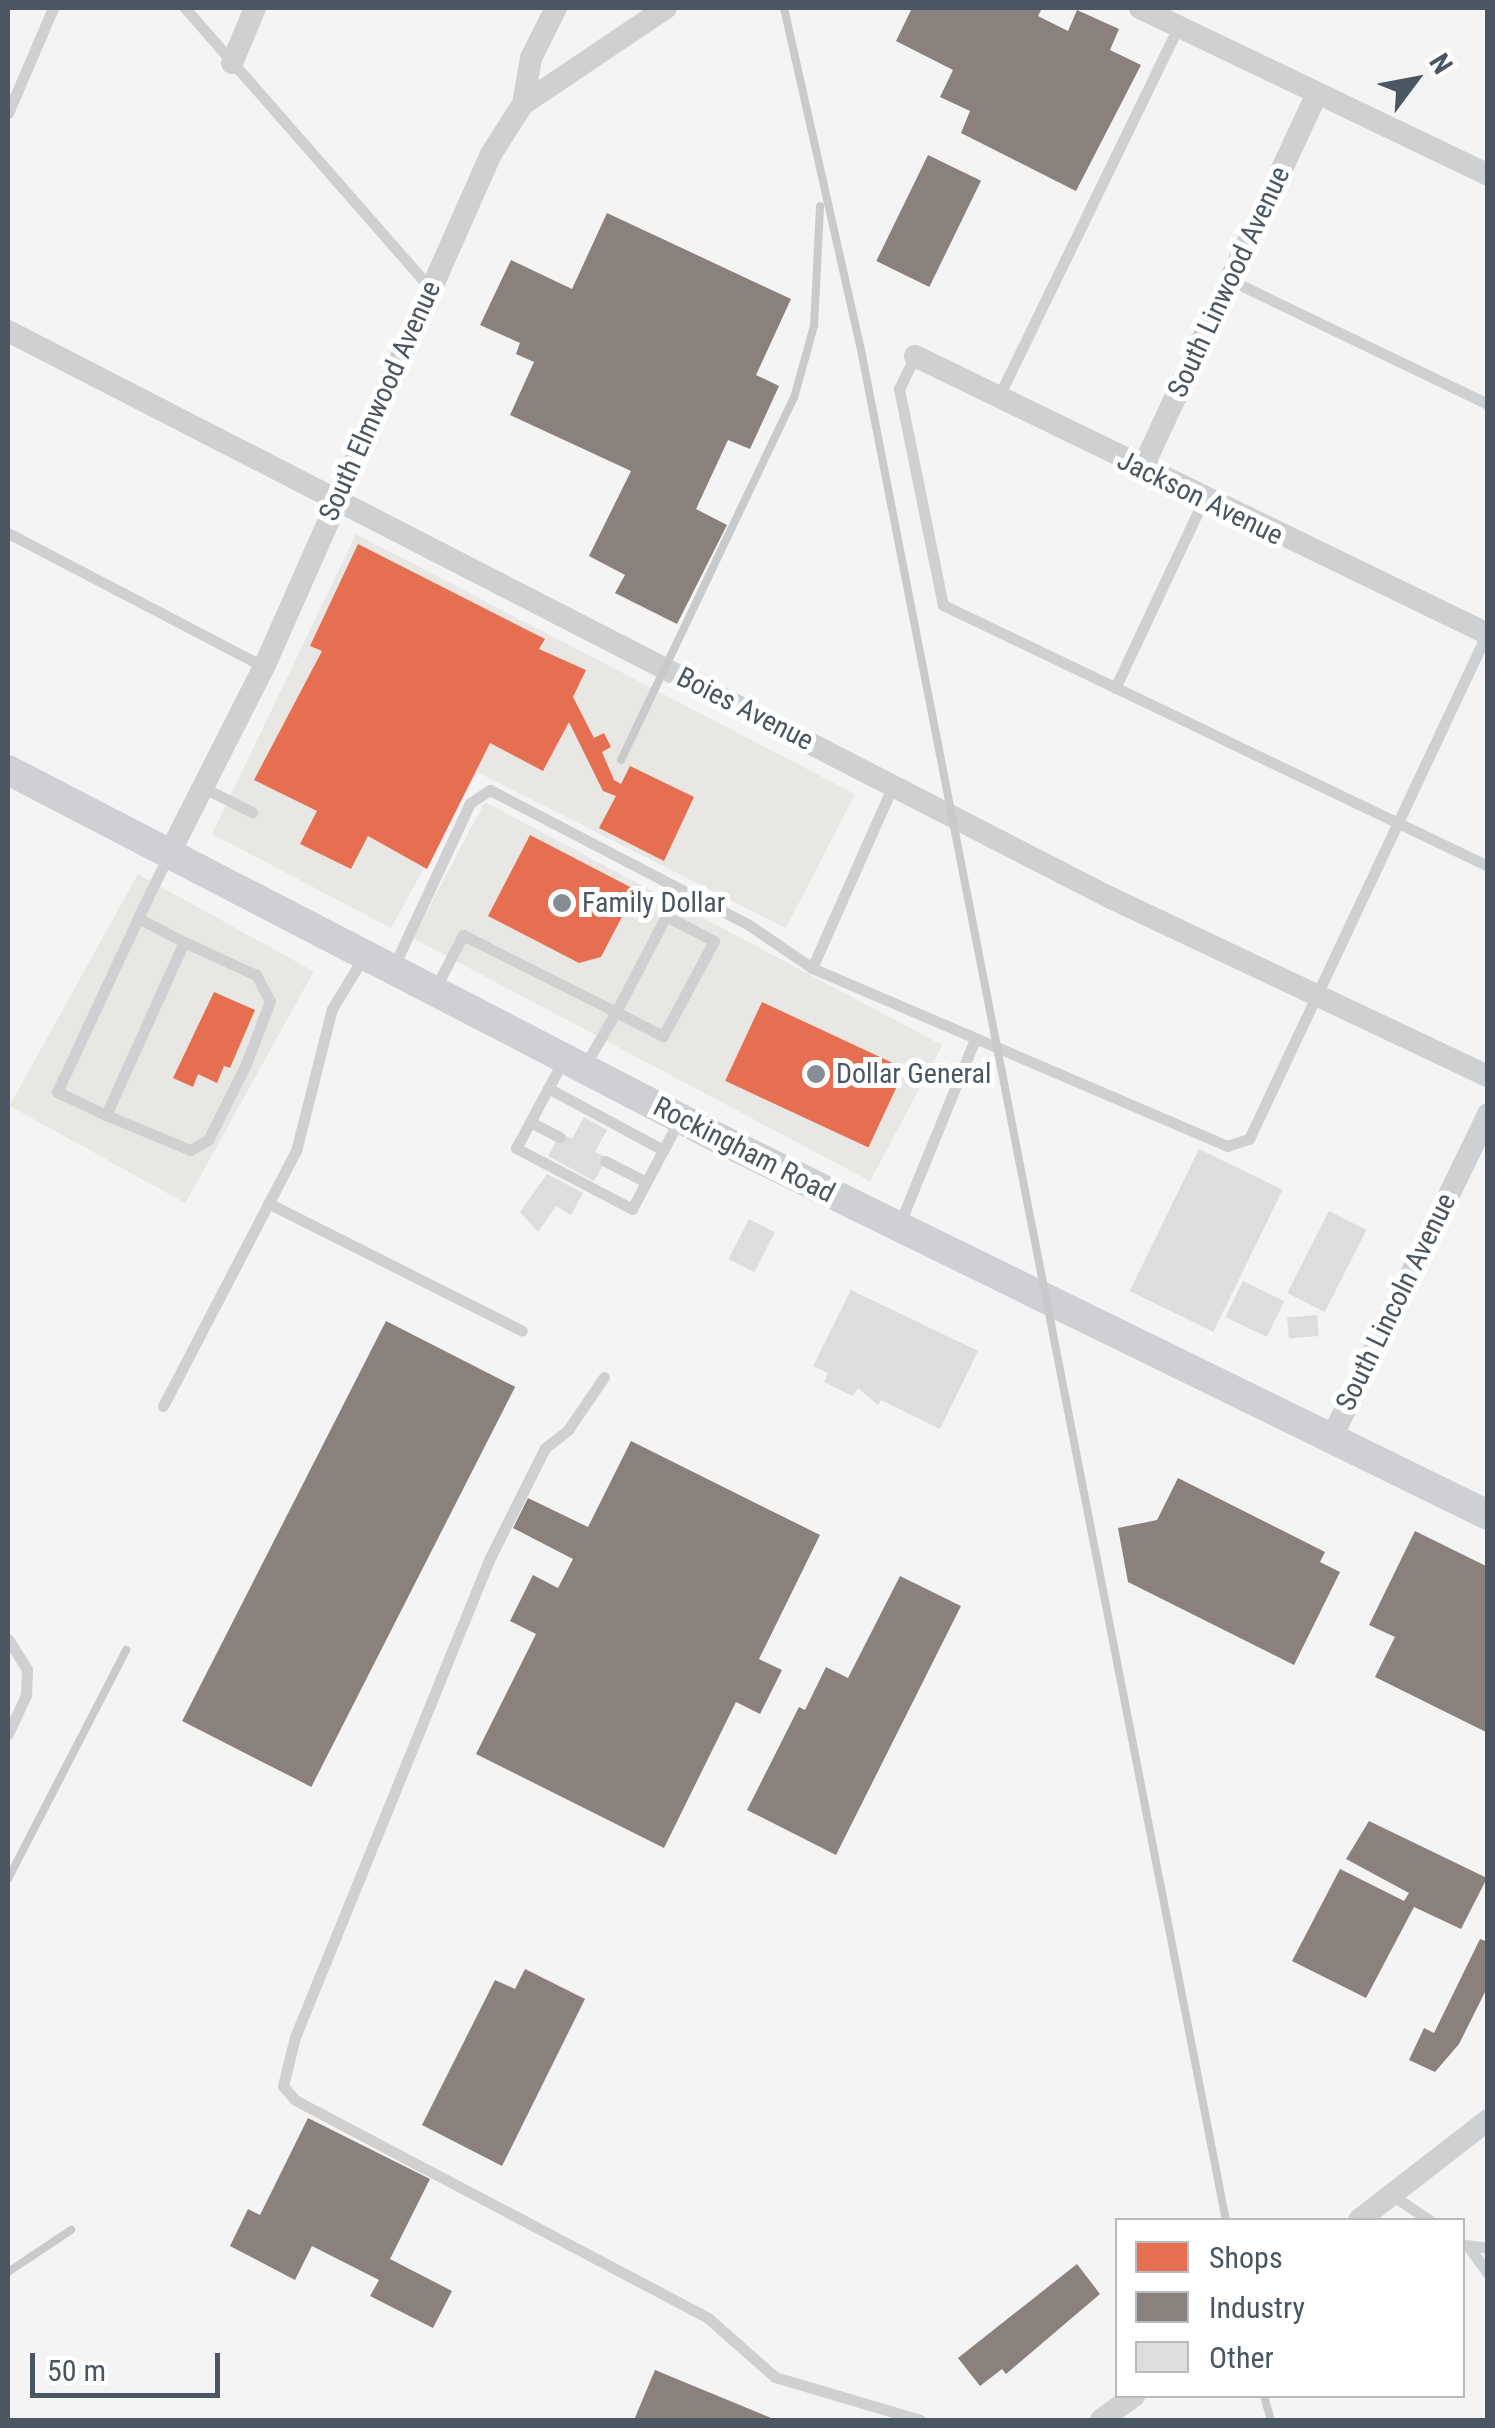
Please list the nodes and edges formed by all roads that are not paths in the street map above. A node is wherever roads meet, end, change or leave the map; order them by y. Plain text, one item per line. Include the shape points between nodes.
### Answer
1 (53, 8) edge
2 (185, 8) edge
3 (256, 8) edge
4 (556, 8) edge
5 (666, 8) edge
6 (1140, 8) edge
7 (1178, 27) junction
8 (232, 63) junction
9 (1318, 94) junction
10 (523, 104) junction
11 (8, 113) edge
12 (1488, 175) edge
13 (1230, 280) junction
14 (430, 289) junction
15 (8, 332) edge
16 (915, 356) joint
17 (1000, 396) junction
18 (1488, 404) edge
19 (1141, 471) junction
20 (336, 498) junction
21 (1203, 501) junction
22 (8, 533) edge
23 (1487, 633) edge
24 (264, 667) junction
25 (1115, 688) junction
26 (8, 770) edge
27 (893, 785) junction
28 (204, 788) junction
29 (252, 812) dead end
30 (1395, 821) junction
31 (168, 856) junction
32 (1488, 866) edge
33 (138, 918) junction
34 (184, 942) junction
35 (364, 956) junction
36 (812, 968) junction
37 (392, 970) junction
38 (434, 992) junction
39 (1312, 994) junction
40 (616, 1012) junction
41 (974, 1042) junction
42 (574, 1064) junction
43 (1488, 1076) edge
44 (548, 1088) junction
45 (1488, 1114) edge
46 (106, 1115) junction
47 (680, 1118) junction
48 (530, 1122) junction
49 (559, 1137) dead end
50 (663, 1150) junction
51 (605, 1161) dead end
52 (646, 1182) junction
53 (268, 1204) junction
54 (899, 1227) junction
55 (522, 1331) dead end
56 (604, 1377) dead end
57 (163, 1406) dead end
58 (1332, 1437) junction
59 (1488, 1514) edge
60 (8, 1639) edge
61 (8, 1734) edge
62 (1488, 2120) edge
63 (1392, 2195) junction
64 (1362, 2218) edge
65 (1426, 2218) edge
66 (1465, 2245) edge
67 (1488, 2248) edge
68 (1488, 2274) edge
69 (1131, 2398) edge
70 (920, 2420) edge
71 (1101, 2420) edge

1 - 11 lane
2 - 8 lane
3 - 8 street
4 - 10 street via 531,58
5 - 10 street, South Elmwood Avenue
6 - 7 street
7 - 9 street
7 - 17 lane
8 - 14 lane
9 - 12 street
9 - 13 street, South Linwood Avenue
10 - 14 street, South Elmwood Avenue via 491,154
13 - 18 lane
13 - 19 street, South Linwood Avenue
14 - 20 street, South Elmwood Avenue
15 - 20 street, Boies Avenue
16 - 17 street, Jackson Avenue
16 - 25 lane via 899,390 937,596 943,605
17 - 19 street, Jackson Avenue
19 - 21 street, Jackson Avenue
20 - 24 street, South Elmwood Avenue
20 - 27 street, Boies Avenue
21 - 23 street, Jackson Avenue
21 - 25 lane
22 - 24 lane
23 - 30 lane
24 - 28 street, South Elmwood Avenue
25 - 30 lane
26 - 31 street, Rockingham Road
27 - 36 lane
27 - 39 street, Boies Avenue
28 - 29 lane
28 - 31 street, South Elmwood Avenue
30 - 32 lane
30 - 39 lane
31 - 33 lane
31 - 35 street, Rockingham Road
33 - 34 lane
33 - 46 lane via 57,1092
34 - 46 lane
34 - 46 lane via 256,975 270,1000 246,1064 208,1140 190,1150
35 - 37 street, Rockingham Road
35 - 53 lane via 332,1009 296,1151
36 - 37 lane via 749,925 490,790 470,803
36 - 41 lane
37 - 38 street, Rockingham Road
38 - 40 lane via 464,935
38 - 42 street, Rockingham Road
39 - 41 lane via 1249,1140 1227,1146
39 - 43 street, Boies Avenue
40 - 40 lane via 666,916 714,941 662,1036
40 - 42 lane
41 - 54 lane
42 - 44 lane
42 - 47 street, Rockingham Road
44 - 48 lane
44 - 50 lane
45 - 58 street, South Lincoln Avenue
47 - 50 lane
47 - 54 street, Rockingham Road
48 - 49 lane
48 - 52 lane via 516,1148 532,1157 632,1208
50 - 52 lane
51 - 52 lane
53 - 55 lane
53 - 57 lane
54 - 58 street, Rockingham Road
56 - 70 lane via 568,1430 545,1448 489,1560 295,2037 283,2086 295,2100 708,2318 776,2377
58 - 59 street, Rockingham Road
60 - 61 lane via 27,1669 26,1695
62 - 63 street
63 - 64 street
63 - 65 lane
66 - 67 lane
66 - 68 lane
69 - 71 street

